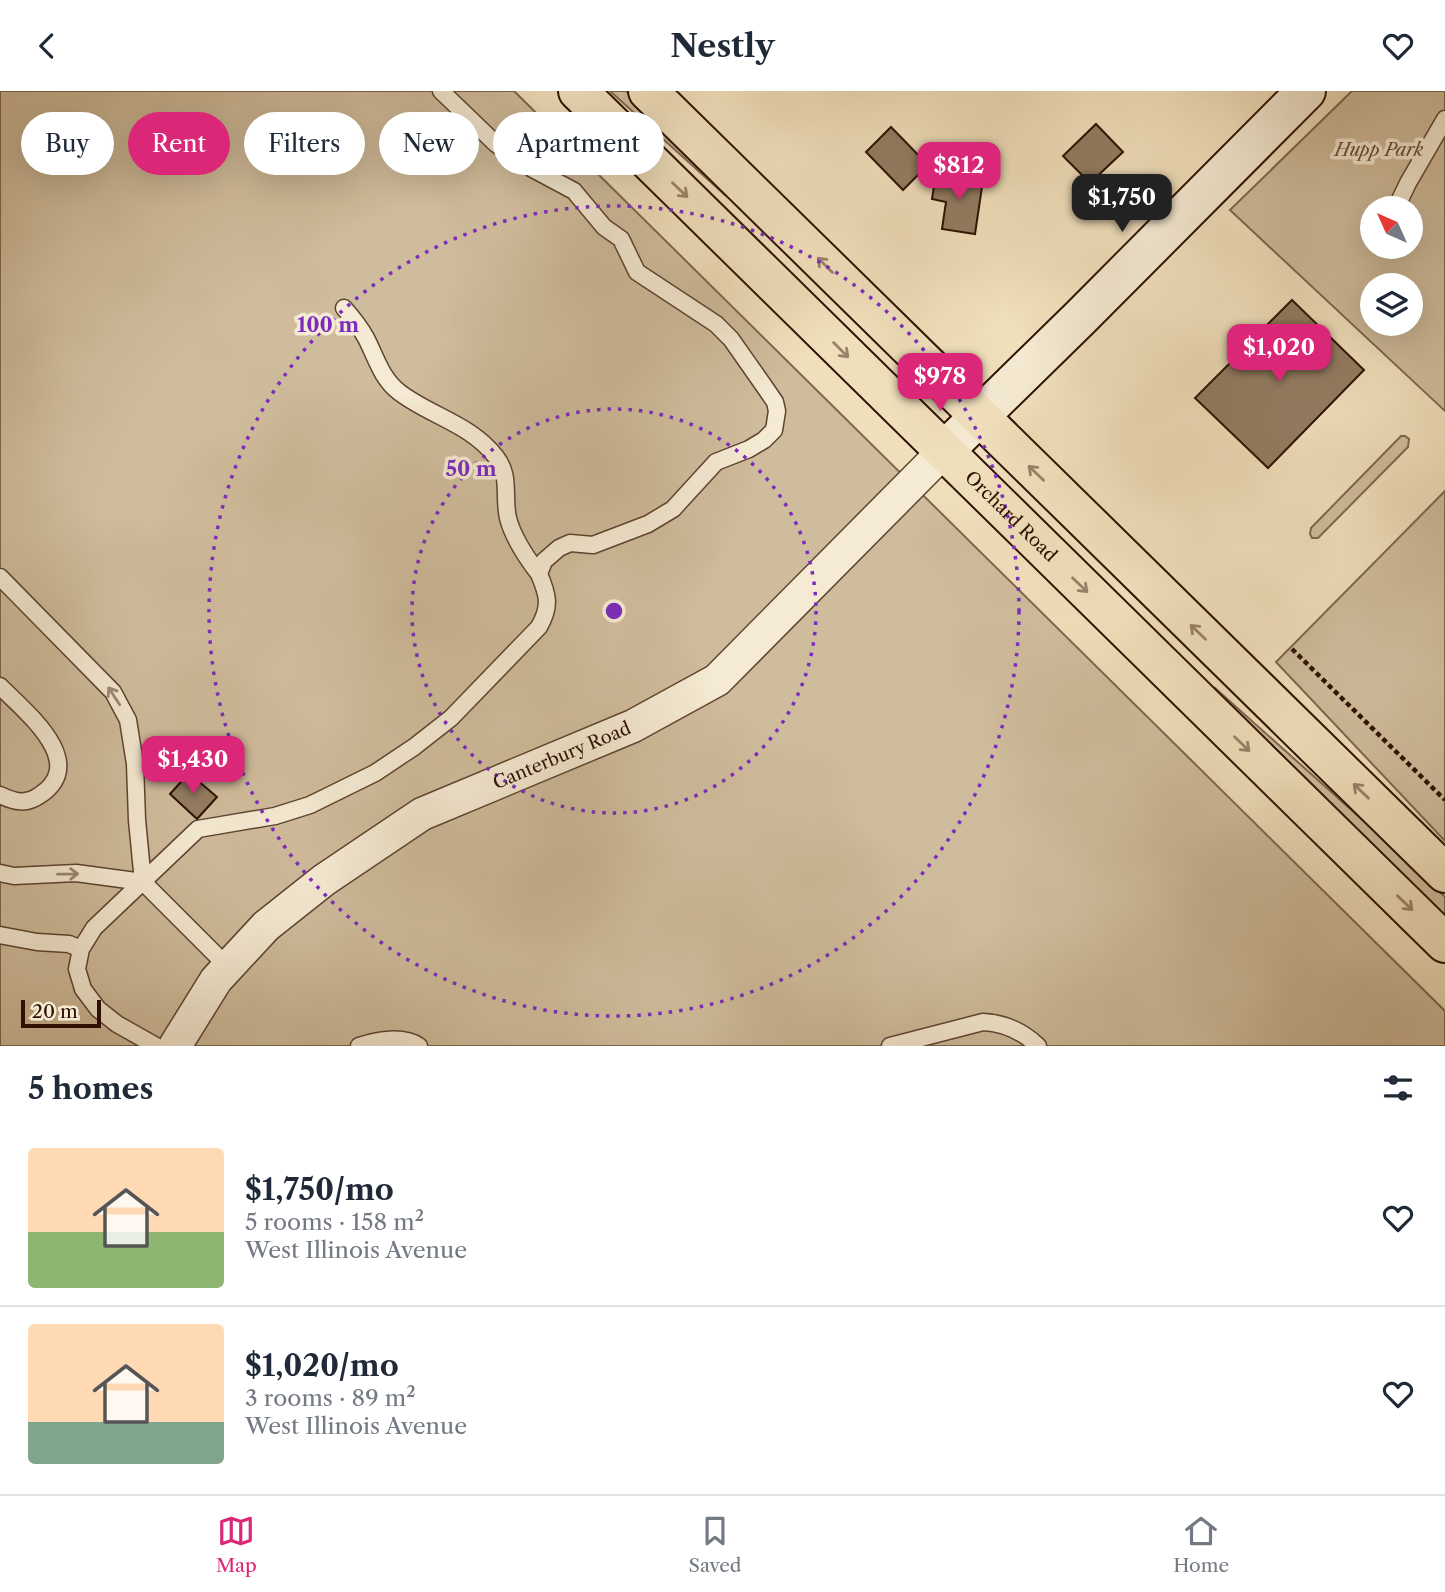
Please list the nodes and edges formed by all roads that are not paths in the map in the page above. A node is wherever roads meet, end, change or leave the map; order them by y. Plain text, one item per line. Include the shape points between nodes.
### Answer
1 (441, 91) edge
2 (579, 91) edge
3 (648, 91) edge
4 (1306, 91) edge
5 (1445, 119) edge
6 (1402, 196) edge
7 (344, 308) dead end
8 (978, 417) junction
9 (943, 451) junction
10 (539, 573) junction
11 (0, 577) edge
12 (0, 687) edge
13 (0, 795) edge
14 (0, 873) edge
15 (1445, 873) edge
16 (143, 882) junction
17 (0, 935) edge
18 (1445, 943) edge
19 (81, 949) junction
20 (228, 967) junction
21 (156, 1046) edge
22 (175, 1046) edge
23 (359, 1046) edge
24 (419, 1046) edge
25 (890, 1046) edge
26 (1038, 1046) edge

1 - 10 lane via 496,145 574,191 604,227 621,239 637,272 716,324 764,386 777,411 774,430 764,440 716,462 673,509 593,545 559,548 544,561
2 -> 9 main road, Orchard Road
8 -> 3 main road
4 - 8 street
5 - 6 lane
7 - 10 lane via 365,336 384,377 398,391 465,429 495,456 504,469 512,529
8 - 9 street
15 -> 8 main road
9 -> 18 main road, Orchard Road
9 - 20 street, Canterbury Road via 717,680 633,726 422,814 275,918
10 - 16 lane via 548,609 539,627 432,733 375,773 310,805 198,829
16 -> 11 lane via 128,720 113,692
12 - 13 lane via 45,732 58,763 53,783 30,802
14 -> 16 lane via 76,873
16 - 19 lane via 94,928
16 - 20 lane
17 - 19 lane
19 - 21 lane via 77,969 83,989 98,1009
20 - 22 street, Canterbury Road
23 - 24 lane via 374,1041
25 - 26 lane via 983,1023 998,1023

